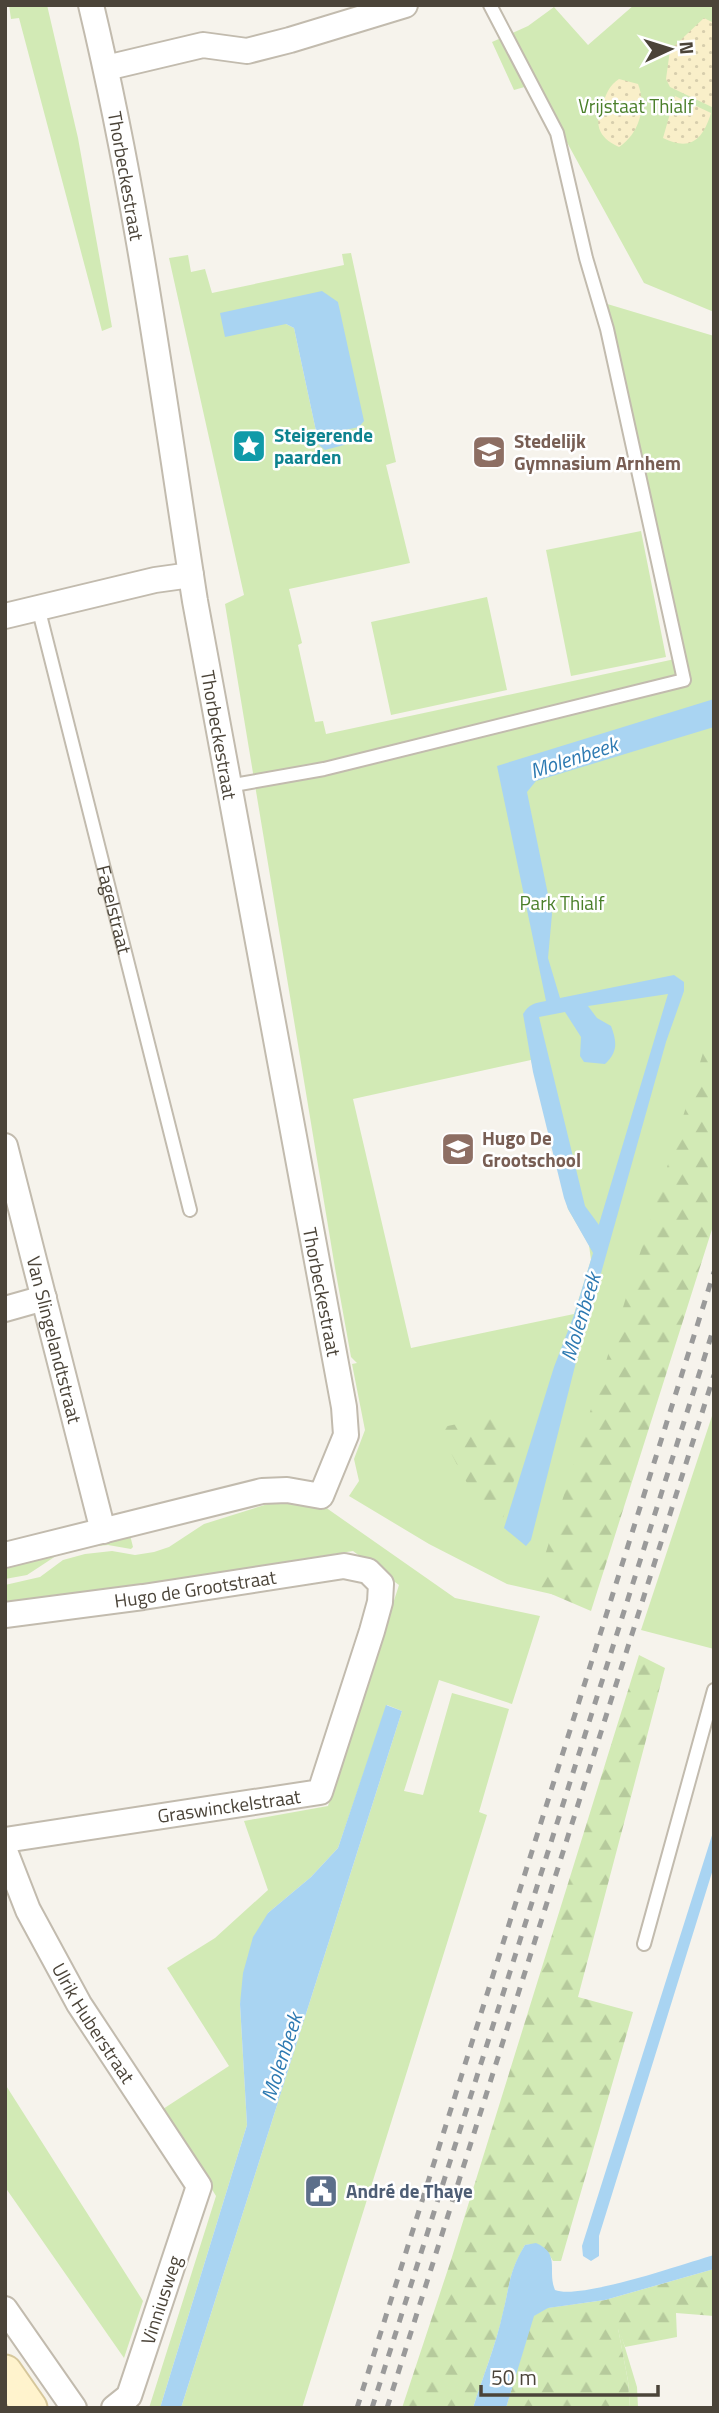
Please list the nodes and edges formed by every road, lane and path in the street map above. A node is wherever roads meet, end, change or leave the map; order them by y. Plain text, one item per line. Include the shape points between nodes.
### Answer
1 (91, 5) edge
2 (405, 5) edge
3 (490, 5) edge
4 (106, 68) junction
5 (191, 575) junction
6 (38, 607) junction
7 (5, 616) edge
8 (228, 786) junction
9 (5, 1146) edge
10 (190, 1210) dead end
11 (44, 1298) junction
12 (5, 1309) edge
13 (103, 1531) junction
14 (5, 1555) edge
15 (381, 1584) joint
16 (5, 1615) edge
17 (714, 1690) edge
18 (5, 1840) edge
19 (5, 1851) edge
20 (644, 1944) dead end
21 (199, 2186) joint
22 (5, 2309) edge
23 (5, 2372) edge
24 (30, 2408) edge
25 (74, 2408) edge
26 (114, 2408) edge

1 - 4 street, Thorbeckestraat
2 - 4 street via 247,51 203,45
3 - 8 lane via 557,133 607,329 684,680 324,769
4 - 5 street, Thorbeckestraat
5 - 6 street
5 - 8 street, Thorbeckestraat
6 - 7 street
6 - 10 lane, Fagelstraat
8 - 13 street, Thorbeckestraat via 346,1435 321,1496 262,1491
9 - 11 street, Van Slingelandtstraat
11 - 12 street
11 - 13 street, Van Slingelandtstraat
13 - 14 street
15 - 16 street, Hugo de Grootstraat via 368,1571 344,1566
15 - 18 street, Graswinckelstraat via 372,1631 320,1792
17 - 20 lane
19 - 21 street, Ulrik Huberstraat via 28,1910 79,2004
21 - 26 street, Vinniusweg via 129,2396
22 - 25 street
23 - 24 main road

